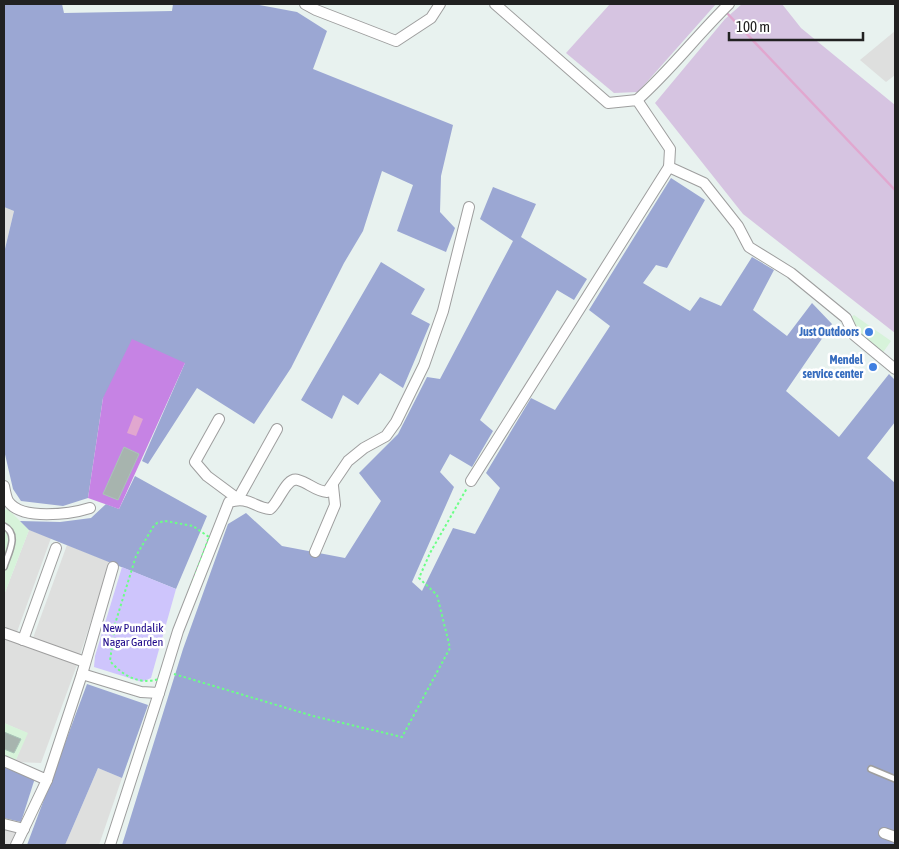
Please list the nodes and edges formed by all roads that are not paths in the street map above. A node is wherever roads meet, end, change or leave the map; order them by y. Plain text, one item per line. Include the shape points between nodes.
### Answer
1 (305, 4) edge
2 (440, 4) edge
3 (495, 4) edge
4 (729, 4) edge
5 (637, 100) junction
6 (669, 167) junction
7 (469, 208) dead end
8 (895, 369) edge
9 (219, 419) dead end
10 (277, 429) dead end
11 (471, 480) road end
12 (4, 486) edge
13 (333, 486) junction
14 (238, 499) junction
15 (90, 508) dead end
16 (4, 526) edge
17 (56, 548) dead end
18 (315, 552) dead end
19 (4, 567) edge
20 (113, 567) dead end
21 (4, 633) edge
22 (23, 640) junction
23 (85, 662) junction
24 (82, 674) junction
25 (159, 693) junction
26 (4, 761) edge
27 (871, 769) dead end
28 (895, 779) edge
29 (47, 780) junction
30 (4, 824) edge
31 (24, 829) junction
32 (884, 833) dead end
33 (895, 837) edge
34 (16, 845) edge
35 (110, 845) edge

1 - 2 street via 396,41 431,18
3 - 5 street via 608,103
4 - 5 street
5 - 6 street via 670,149
6 - 8 street via 704,184 738,226 749,247 791,272 846,318 854,335
6 - 11 street
7 - 13 street via 443,310 424,365 386,436 348,461
9 - 14 street via 195,462 207,476
10 - 14 street
12 - 15 street via 8,501 24,511 71,514
13 - 14 street via 327,492 319,491 294,479 270,509
13 - 18 street via 335,505
14 - 25 street via 229,502 225,509 178,632
16 - 19 lane via 13,537
17 - 22 street
20 - 23 street
21 - 22 street
22 - 23 street
23 - 24 street
24 - 25 street via 141,692
24 - 29 street
25 - 35 street
26 - 29 street
27 - 28 lane
29 - 31 street
30 - 31 street
31 - 34 street
32 - 33 street

